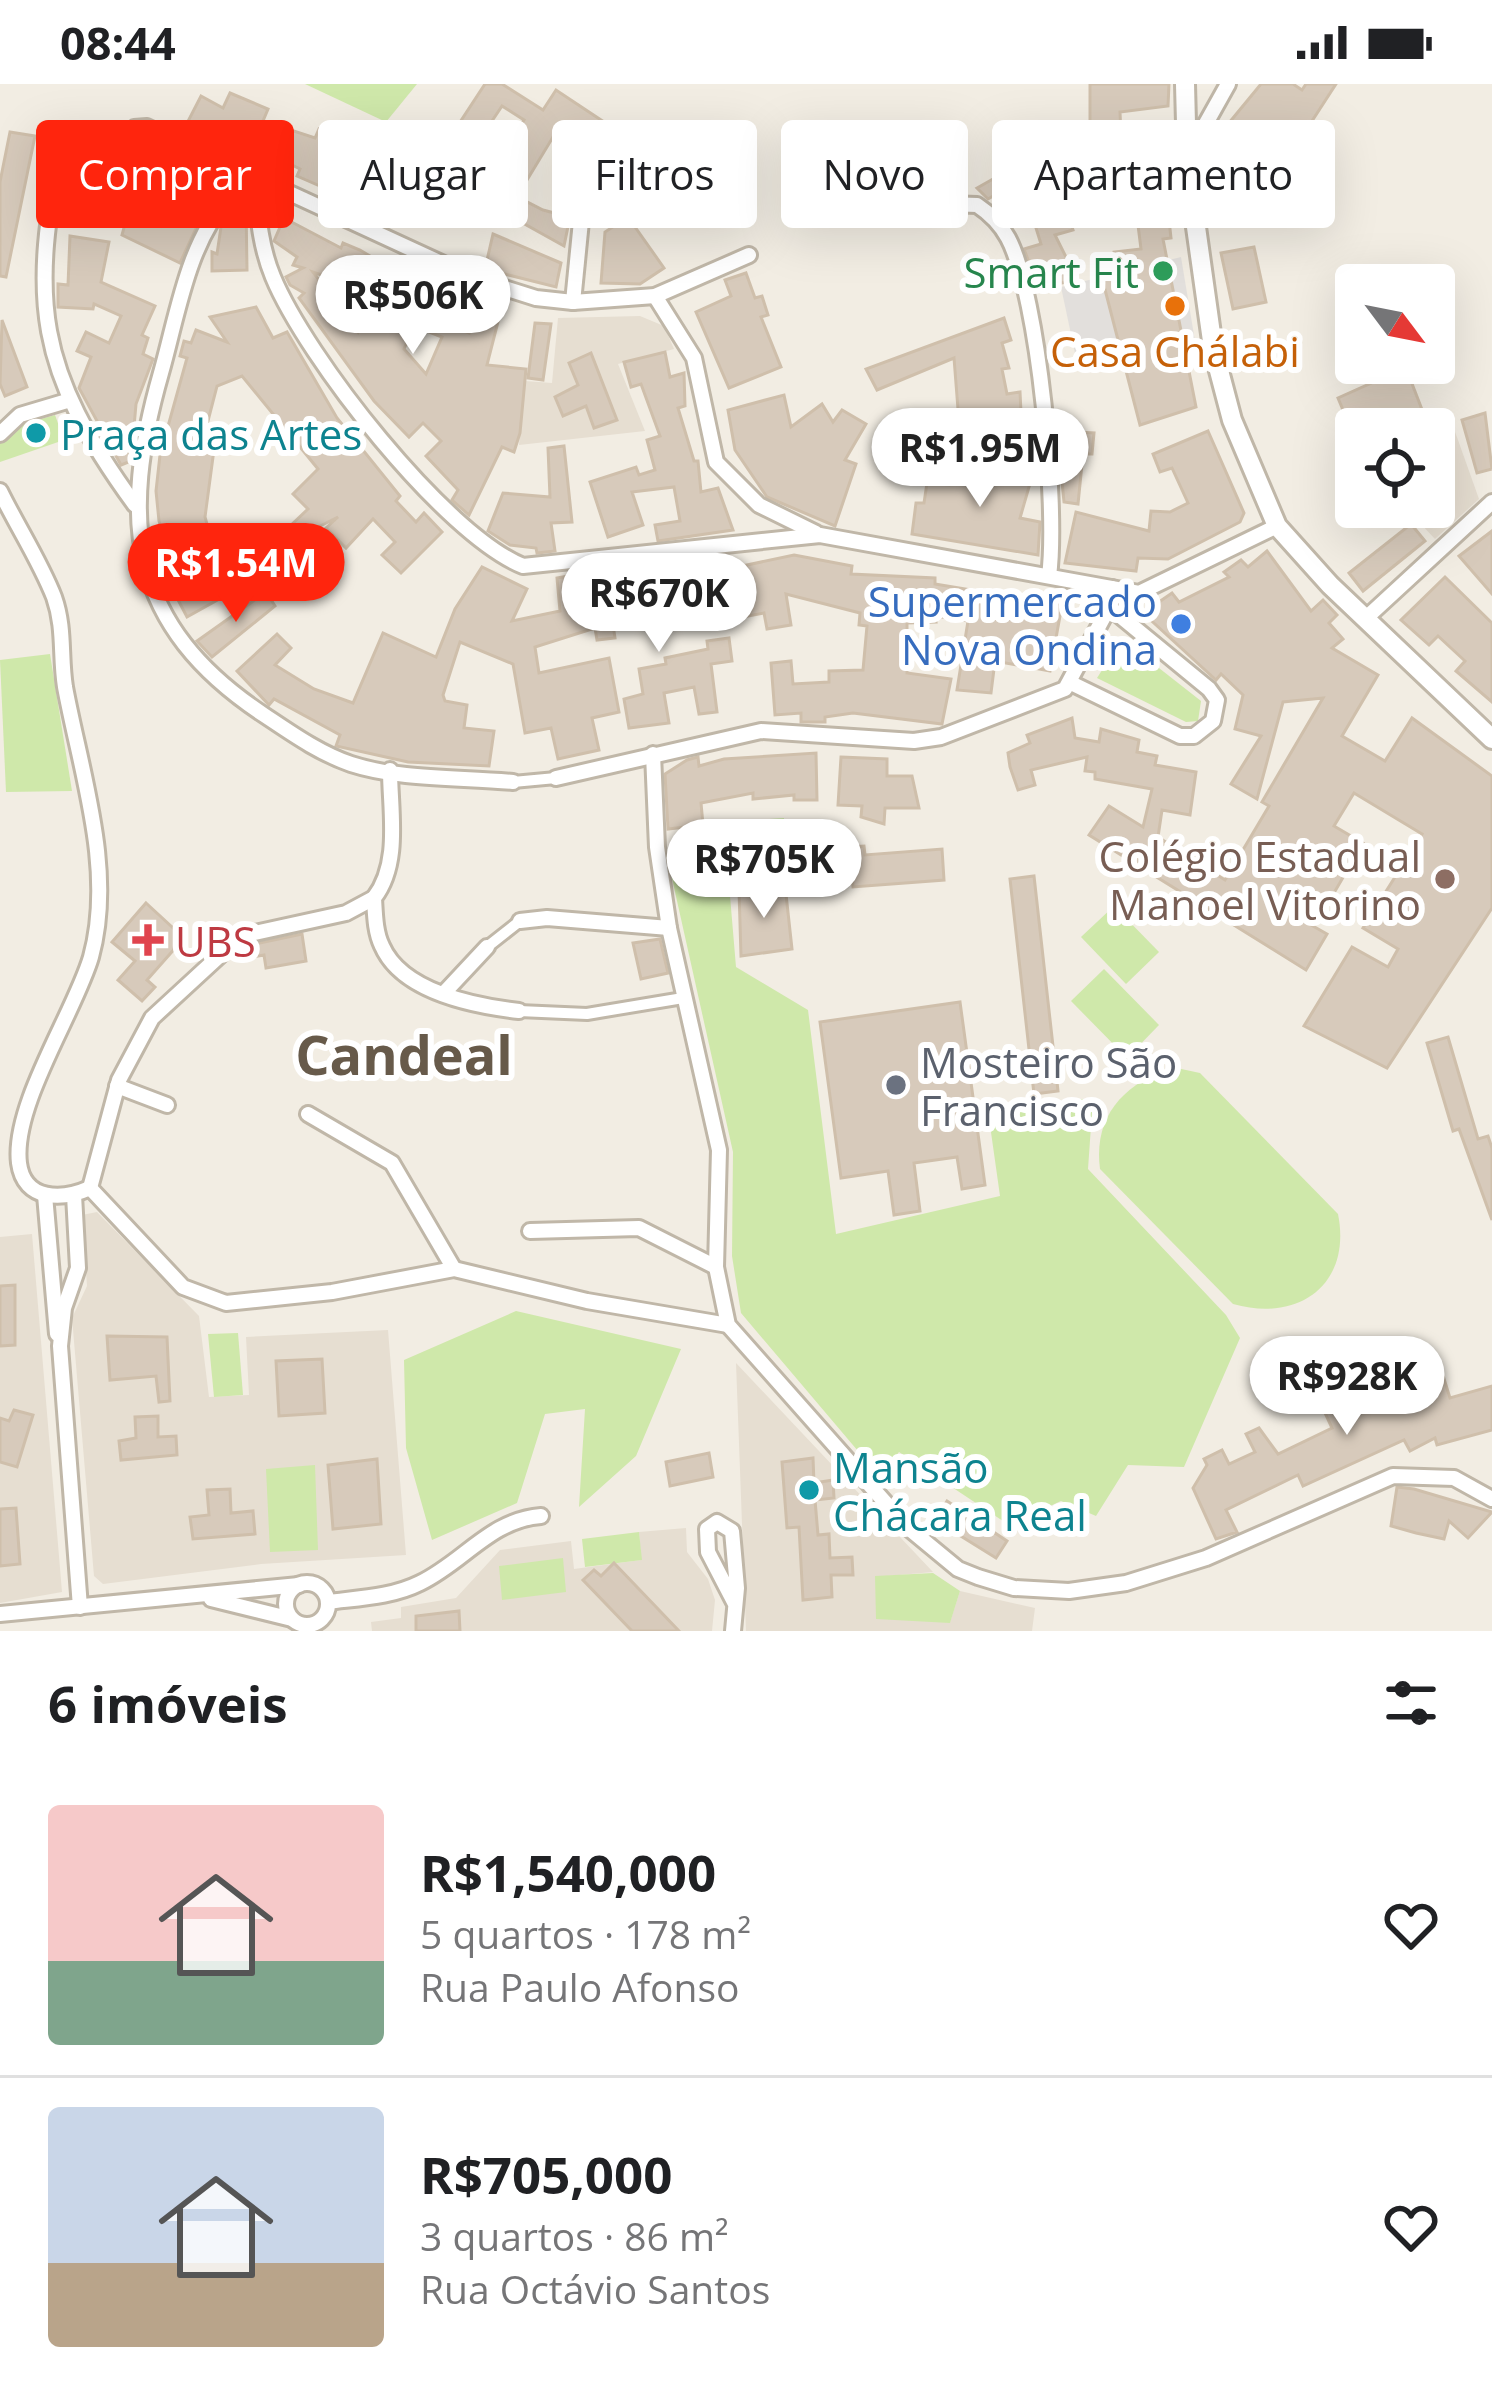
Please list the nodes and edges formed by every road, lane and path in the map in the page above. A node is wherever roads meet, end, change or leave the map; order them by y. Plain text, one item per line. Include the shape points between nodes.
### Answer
1 (1185, 84) edge
2 (1228, 84) edge
3 (1185, 120) edge
4 (1209, 120) edge
5 (294, 195) edge
6 (968, 204) edge
7 (52, 228) edge
8 (209, 228) edge
9 (262, 228) edge
10 (581, 228) edge
11 (1195, 228) edge
12 (749, 255) dead end
13 (655, 296) junction
14 (572, 302) junction
15 (67, 401) junction
16 (0, 434) edge
17 (0, 491) edge
18 (1492, 502) edge
19 (135, 505) junction
20 (1277, 526) junction
21 (820, 535) junction
22 (1049, 576) junction
23 (1112, 588) junction
24 (1108, 606) junction
25 (1365, 619) junction
26 (1071, 683) junction
27 (1492, 739) edge
28 (653, 754) junction
29 (389, 770) junction
30 (556, 778) joint
31 (514, 782) joint
32 (374, 898) junction
33 (520, 921) joint
34 (669, 928) junction
35 (487, 947) joint
36 (444, 993) junction
37 (683, 998) junction
38 (519, 1011) joint
39 (117, 1086) junction
40 (166, 1105) dead end
41 (308, 1114) dead end
42 (90, 1189) junction
43 (74, 1195) junction
44 (46, 1196) junction
45 (530, 1231) dead end
46 (716, 1267) junction
47 (454, 1269) junction
48 (728, 1325) junction
49 (60, 1346) junction
50 (1492, 1499) edge
51 (541, 1516) dead end
52 (735, 1562) junction
53 (716, 1566) junction
54 (299, 1585) junction
55 (206, 1598) junction
56 (735, 1604) junction
57 (80, 1607) junction
58 (327, 1608) junction
59 (0, 1613) edge
60 (298, 1624) edge
61 (330, 1631) edge
62 (734, 1631) edge

1 - 3 street
2 - 4 street
5 - 14 street via 507,290
6 - 22 street via 986,211 1017,260 1055,516
7 - 15 street via 44,287
8 - 19 street via 192,261 145,429
9 - 21 street via 265,254 309,344 410,469 500,557 545,567
10 - 14 street
11 - 20 street via 1232,420
12 - 13 street
13 - 14 street
13 - 21 street via 694,358 716,462 759,505
15 - 16 street via 20,415
15 - 19 street
17 - 44 street via 63,630 97,890 90,960 50,1045 22,1136 19,1168
18 - 25 street
19 - 29 street via 154,584 190,656 228,692 307,743 351,764
20 - 23 street via 1146,592
20 - 25 street
21 - 22 street
22 - 23 street
23 - 24 street
24 - 26 street
24 - 26 street via 1209,689 1217,700 1213,721 1180,736
25 - 27 street
26 - 28 street via 1030,707 941,737 761,731
28 - 30 street
28 - 34 street
29 - 31 street
29 - 32 street via 391,856
30 - 31 street
32 - 36 street via 386,954 401,972
32 - 39 street via 346,913 228,943 152,1018
33 - 34 street
33 - 35 street
34 - 37 street
35 - 36 street
36 - 38 street
37 - 38 street via 587,1014
37 - 46 street via 722,1174
39 - 40 street
39 - 42 street
41 - 47 street via 392,1162
42 - 43 street
42 - 47 street via 183,1287 226,1303
43 - 44 street
43 - 49 street via 78,1268
44 - 49 street
45 - 46 street via 639,1228
46 - 48 street
47 - 48 street
48 - 50 street via 906,1526 958,1569 1014,1588 1126,1583 1278,1531 1393,1476 1454,1478
49 - 57 street
51 - 58 street via 497,1528 416,1586
52 - 53 street
52 - 53 street via 732,1532 717,1522 706,1536
52 - 56 street
53 - 56 street
54 - 55 street
54 - 58 street via 314,1584
54 - 60 street via 288,1596
55 - 57 street
55 - 60 street
56 - 62 street
57 - 59 street
58 - 60 street via 312,1624
58 - 61 street

